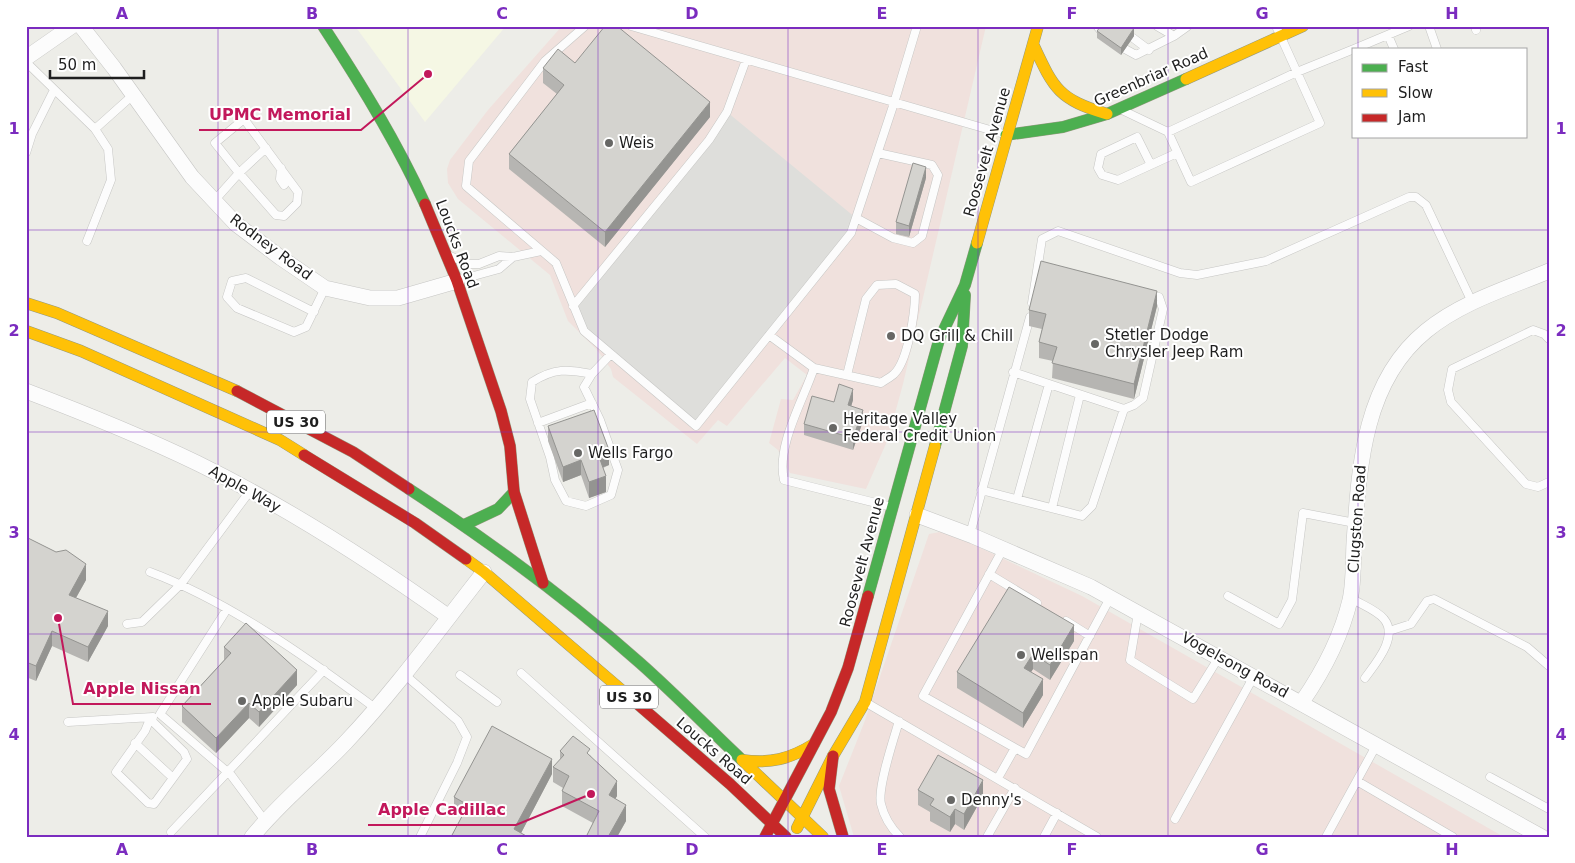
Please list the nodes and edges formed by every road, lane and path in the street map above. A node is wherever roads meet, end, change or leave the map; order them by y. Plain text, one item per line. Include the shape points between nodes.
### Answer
1 (72, 26) edge
2 (81, 26) edge
3 (323, 26) edge
4 (585, 26) edge
5 (631, 26) edge
6 (917, 26) edge
7 (1038, 26) edge
8 (1157, 26) edge
9 (1188, 26) edge
10 (1302, 26) edge
11 (1409, 26) edge
12 (1428, 26) edge
13 (1278, 31) edge
14 (1388, 35) junction
15 (1174, 36) junction
16 (1133, 38) edge
17 (1032, 44) junction
18 (1356, 48) edge
19 (1394, 48) edge
20 (1438, 48) edge
21 (1125, 49) edge
22 (1149, 50) junction
23 (1352, 50) edge
24 (26, 58) edge
25 (746, 60) junction
26 (26, 62) edge
27 (1297, 72) junction
28 (54, 90) junction
29 (133, 95) junction
30 (894, 103) junction
31 (1120, 108) junction
32 (1107, 114) junction
33 (95, 129) junction
34 (1168, 132) junction
35 (1006, 135) junction
36 (266, 148) junction
37 (26, 153) edge
38 (878, 153) junction
39 (1177, 153) junction
40 (1151, 165) junction
41 (281, 168) junction
42 (239, 173) junction
43 (284, 185) dead end
44 (291, 194) dead end
45 (214, 201) junction
46 (295, 205) junction
47 (856, 218) junction
48 (87, 241) dead end
49 (541, 251) junction
50 (446, 255) junction
51 (513, 257) junction
52 (1036, 266) junction
53 (1046, 268) edge
54 (1549, 271) edge
55 (457, 281) junction
56 (965, 286) junction
57 (325, 288) junction
58 (1140, 292) edge
59 (1472, 302) junction
60 (26, 303) edge
61 (573, 306) junction
62 (314, 312) junction
63 (26, 331) edge
64 (770, 335) junction
65 (1549, 339) edge
66 (611, 354) junction
67 (932, 363) junction
68 (814, 368) junction
69 (1013, 372) junction
70 (592, 374) junction
71 (847, 375) junction
72 (1049, 384) junction
73 (26, 391) edge
74 (1080, 395) junction
75 (592, 403) junction
76 (1124, 409) junction
77 (538, 424) junction
78 (1549, 482) edge
79 (250, 490) junction
80 (981, 490) junction
81 (514, 492) junction
82 (1017, 499) junction
83 (893, 507) junction
84 (1052, 508) junction
85 (917, 515) junction
86 (1355, 524) junction
87 (464, 525) junction
88 (970, 534) junction
89 (1003, 549) junction
90 (150, 572) dead end
91 (484, 572) junction
92 (989, 574) junction
93 (543, 583) junction
94 (180, 584) junction
95 (1228, 596) dead end
96 (1110, 598) junction
97 (1351, 598) junction
98 (227, 609) junction
99 (1048, 610) edge
100 (1138, 613) junction
101 (1056, 615) edge
102 (449, 617) junction
103 (127, 624) dead end
104 (1389, 631) junction
105 (1090, 636) junction
106 (1219, 657) junction
107 (1549, 666) edge
108 (324, 670) junction
109 (521, 673) dead end
110 (404, 674) junction
111 (460, 675) dead end
112 (1254, 676) junction
113 (1365, 678) dead end
114 (498, 702) dead end
115 (865, 702) junction
116 (1302, 702) junction
117 (375, 708) junction
118 (160, 714) junction
119 (150, 719) junction
120 (899, 721) junction
121 (68, 722) dead end
122 (135, 743) junction
123 (814, 744) junction
124 (1377, 744) junction
125 (1015, 748) junction
126 (833, 756) junction
127 (742, 760) junction
128 (228, 772) junction
129 (1490, 777) dead end
130 (173, 778) junction
131 (998, 778) junction
132 (1357, 781) junction
133 (1014, 788) junction
134 (785, 801) junction
135 (1549, 809) edge
136 (1057, 813) junction
137 (803, 818) junction
138 (1175, 819) dead end
139 (264, 821) junction
140 (772, 824) junction
141 (172, 832) dead end
142 (252, 837) edge
143 (420, 837) edge
144 (705, 837) edge
145 (765, 837) edge
146 (786, 837) edge
147 (792, 837) edge
148 (823, 837) edge
149 (843, 837) edge
150 (900, 837) edge
151 (987, 837) edge
152 (1044, 837) edge
153 (1097, 837) edge
154 (1326, 837) edge
155 (1453, 837) edge
156 (1542, 837) edge

1 - 24 street
2 - 29 street, Rodney Road
3 - 50 main road, Loucks Road via 394,139
4 - 49 lane via 545,61 468,161 466,186
5 - 25 lane
6 - 30 lane
7 - 17 main road, Roosevelt Avenue
8 - 15 lane
9 - 15 lane
10 - 13 main road, Greenbriar Road
11 - 14 lane
12 - 20 lane
13 - 27 lane
13 - 31 main road, Greenbriar Road
14 - 18 lane
14 - 19 lane
15 - 22 lane
16 - 22 lane
17 - 32 main road via 1058,93 1077,105
17 - 35 main road, Roosevelt Avenue
21 - 22 lane via 1136,54
23 - 27 lane
25 - 30 lane
25 - 61 lane via 727,112 709,140
26 - 28 lane
27 - 34 lane
27 - 39 lane via 1320,123 1190,182
28 - 33 lane
28 - 37 lane
29 - 33 lane
29 - 45 street, Rodney Road via 192,177
30 - 35 lane
30 - 38 lane
31 - 32 main road, Greenbriar Road
31 - 34 lane
32 - 35 main road, Greenbriar Road via 1063,127
33 - 48 lane via 108,149 111,180
34 - 39 lane
35 - 56 main road, Roosevelt Avenue
36 - 41 lane
36 - 42 lane
36 - 42 lane via 244,119 215,143
38 - 47 lane
38 - 47 lane via 932,166 938,176 922,236 913,243 893,238
39 - 40 lane
40 - 40 lane via 1118,180 1102,175 1098,160 1101,154 1137,137
41 - 43 lane via 280,179
41 - 46 lane via 298,192
42 - 45 lane
42 - 46 lane via 276,215 284,216
44 - 46 lane
45 - 57 street, Rodney Road via 236,224
47 - 64 lane via 851,233
49 - 51 lane
49 - 61 lane via 556,263
50 - 51 lane via 469,264 499,256
50 - 55 main road, Loucks Road
51 - 55 lane via 499,269
52 - 53 lane
52 - 59 lane via 1042,239 1058,231 1180,273 1196,275 1266,261 1408,197 1426,205
52 - 69 lane via 1029,326
54 - 59 street, Clugston Road
55 - 57 street, Rodney Road via 398,298 370,298
55 - 81 main road, Loucks Road via 501,411 510,446
56 - 67 main road, Roosevelt Avenue via 938,340
56 - 85 main road, Roosevelt Avenue via 962,346
57 - 62 lane
58 - 76 lane via 1159,296 1163,309 1143,398
59 - 86 street, Clugston Road via 1426,331 1392,367 1373,407 1358,471
60 - 87 main road, US 30 / US 30 via 220,382 352,452
61 - 66 lane via 584,331
62 - 62 lane via 306,327 294,332 237,308 227,297 232,281 246,278
63 - 91 main road, US 30 / US 30 via 280,440 415,523
64 - 66 lane via 696,426
64 - 68 lane
65 - 78 lane via 1533,330 1452,369 1448,390 1451,402 1526,484 1538,487
66 - 70 lane
67 - 83 main road, Roosevelt Avenue
67 - 85 main road via 934,392 908,498 910,511
68 - 71 lane
68 - 83 lane via 796,411 781,466 784,480
69 - 72 lane
69 - 80 lane
70 - 75 lane via 584,387
70 - 77 lane via 569,370 546,373 532,382 530,399
71 - 71 lane via 881,383 896,373 915,313 914,294 896,284 877,285 866,299
72 - 74 lane
72 - 82 lane
73 - 79 street, Apple Way via 107,422
74 - 76 lane
74 - 84 lane
75 - 77 lane
75 - 77 lane via 618,470 611,496 586,506 566,501 555,480
76 - 84 lane via 1092,506 1082,516
79 - 94 lane
79 - 102 street, Apple Way via 346,547
80 - 82 lane
80 - 88 lane
81 - 87 main road via 490,515
81 - 93 main road, Loucks Road
82 - 84 lane
83 - 123 main road, Roosevelt Avenue via 841,690
85 - 88 street, Vogelsong Road
85 - 115 main road, Roosevelt Avenue
86 - 95 lane via 1303,513 1292,600 1279,624
86 - 97 street, Clugston Road
87 - 93 main road, US 30 / US 30
88 - 89 street, Vogelsong Road
89 - 92 lane
89 - 96 street, Vogelsong Road
90 - 94 lane
91 - 102 street
91 - 140 main road, Loucks Road / US 30
92 - 99 lane
92 - 125 lane via 923,696
93 - 127 main road, Loucks Road / US 30 via 640,663
94 - 98 lane
94 - 103 lane via 142,622
96 - 100 street, Vogelsong Road
96 - 105 lane
97 - 104 lane via 1384,619
97 - 116 street, Clugston Road via 1341,633 1325,668
98 - 108 lane
98 - 118 lane
100 - 106 street, Vogelsong Road
100 - 106 lane via 1130,660 1194,698
101 - 105 lane
102 - 110 street
104 - 107 lane via 1411,624 1427,601 1434,599 1527,647
104 - 113 lane via 1384,651
105 - 125 lane via 1026,754
106 - 112 street, Vogelsong Road
108 - 117 lane
108 - 128 lane
109 - 144 lane
110 - 117 street
110 - 143 lane via 458,721 467,738
111 - 114 lane
112 - 116 street, Vogelsong Road
112 - 138 lane
115 - 120 lane
115 - 126 main road, Roosevelt Avenue
116 - 124 street, Vogelsong Road
117 - 139 street via 346,742
118 - 119 lane
118 - 128 lane
119 - 121 lane
119 - 122 lane
119 - 130 lane via 186,755 185,762
120 - 131 lane
120 - 150 lane via 880,803 890,827
122 - 130 lane
122 - 130 lane via 116,769 117,776 148,803 154,804
123 - 127 main road via 797,756 778,762 764,764
123 - 134 main road, Roosevelt Avenue
124 - 132 lane
124 - 156 street, Vogelsong Road
125 - 131 lane
126 - 137 main road, Roosevelt Avenue
126 - 149 main road via 829,789
127 - 134 main road, Loucks Road / US 30
128 - 139 lane
128 - 141 lane
129 - 135 lane
131 - 133 lane
132 - 154 lane
132 - 155 lane
133 - 136 lane
133 - 151 lane
134 - 137 main road, Loucks Road / US 30
134 - 140 main road, Roosevelt Avenue
136 - 152 lane
136 - 153 lane
137 - 147 main road, Roosevelt Avenue
137 - 148 main road, Loucks Road / US 30
139 - 142 street
140 - 145 main road, Roosevelt Avenue
140 - 146 main road, Loucks Road / US 30

